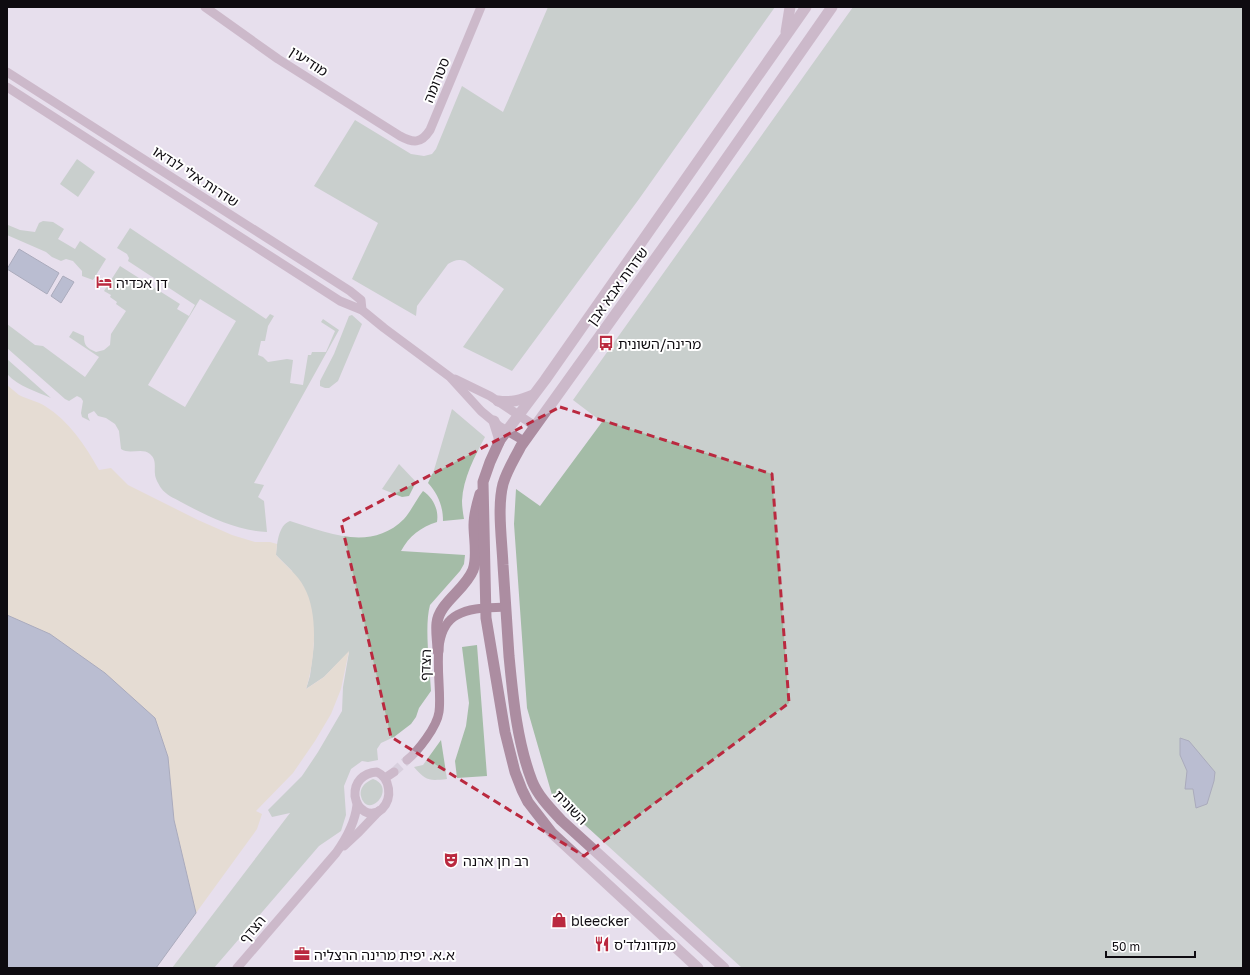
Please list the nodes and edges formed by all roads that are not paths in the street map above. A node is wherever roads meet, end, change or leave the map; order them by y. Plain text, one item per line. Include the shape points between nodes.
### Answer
1 (205, 7) edge
2 (481, 7) edge
3 (790, 7) edge
4 (806, 7) edge
5 (832, 7) edge
6 (786, 36) junction
7 (7, 72) edge
8 (7, 87) edge
9 (400, 136) joint
10 (362, 310) junction
11 (450, 377) junction
12 (533, 395) junction
13 (498, 401) junction
14 (518, 415) junction
15 (494, 421) junction
16 (535, 426) junction
17 (508, 431) junction
18 (524, 441) junction
19 (499, 442) junction
20 (483, 482) junction
21 (505, 607) junction
22 (486, 608) junction
23 (438, 651) junction
24 (408, 760) tunnel mouth
25 (394, 772) tunnel mouth
26 (385, 778) junction
27 (357, 804) junction
28 (380, 810) junction
29 (336, 853) junction
30 (237, 968) edge
31 (698, 968) edge
32 (724, 968) edge

1 - 9 street, מודיעין via 278,59
2 - 9 street, סטרומה via 428,134 416,141
3 - 6 street
4 - 6 street, שדרות אבא אבן
5 - 16 street, שדרות אבא אבן
6 - 12 street, שדרות אבא אבן
7 - 10 street, שדרות אלי לנדאו via 350,292 360,300
8 - 10 street, שדרות אלי לנדאו via 340,301
10 - 11 street, שדרות אלי לנדאו
11 - 13 street, שדרות אלי לנדאו
11 - 15 street, שדרות אלי לנדאו via 481,411
12 - 13 street via 519,401
12 - 14 street, שדרות אבא אבן
13 - 14 street, שדרות אלי לנדאו
14 - 16 street, שדרות אלי לנדאו
14 - 17 street, שדרות אבא אבן
15 - 17 street, שדרות אלי לנדאו
15 - 19 street
16 - 18 street, שדרות אבא אבן
17 - 18 street, שדרות אלי לנדאו
17 - 19 street, שדרות אבא אבן
18 - 21 street, שדרות אבא אבן via 510,465 503,484 501,530
19 - 20 street, שדרות אבא אבן
20 - 22 street, שדרות אבא אבן
20 - 23 street via 475,510 475,563 466,582 440,613 437,622
21 - 22 street, הצדף
21 - 32 street, השונית via 512,688 519,732 533,782 543,800 561,820
22 - 23 street, הצדף via 453,617 443,632
22 - 31 street, השונית via 505,732 515,772 528,802 552,833
23 - 24 street, הצדף via 439,713 428,736
25 - 26 street
26 - 27 street, הצדף via 377,772 363,776 356,788
26 - 28 street, הצדף via 389,790 388,797
27 - 28 street via 370,813
27 - 29 street, הצדף via 351,827
28 - 29 street, הצדף
29 - 30 street, הצדף

